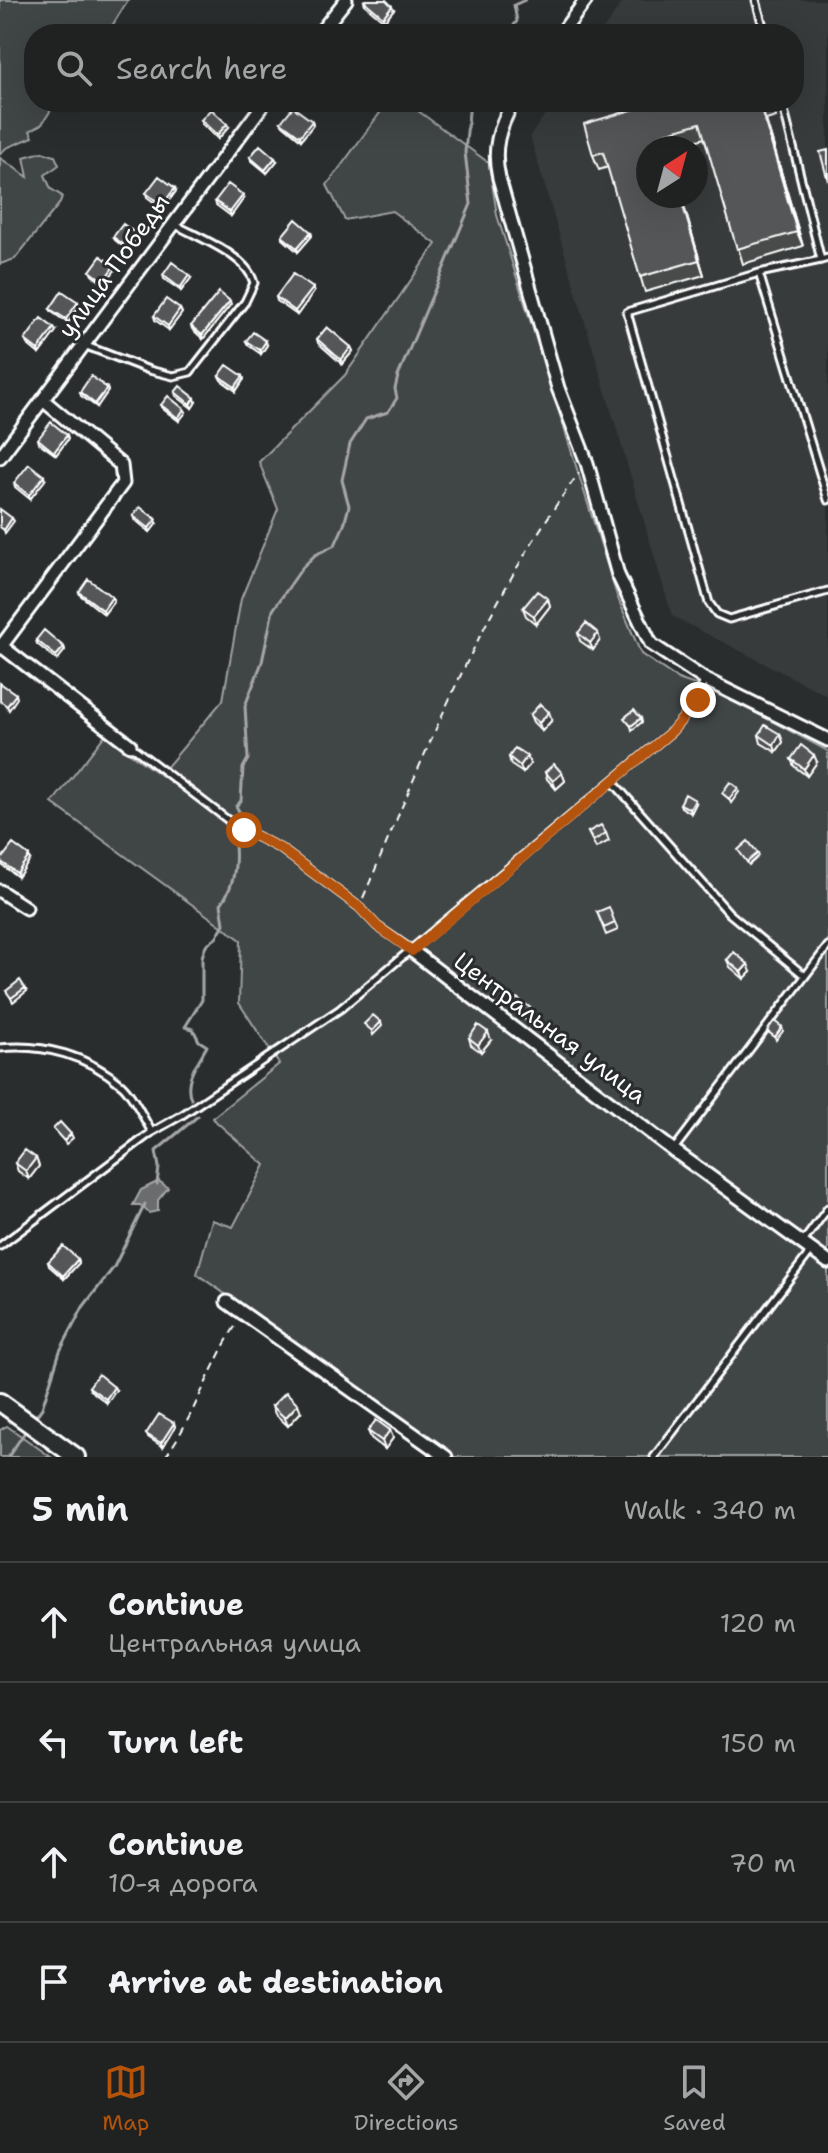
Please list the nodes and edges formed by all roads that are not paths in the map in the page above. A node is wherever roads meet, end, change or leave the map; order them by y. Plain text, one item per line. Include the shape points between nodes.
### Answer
1 (346, 0) edge
2 (586, 0) edge
3 (756, 0) edge
4 (327, 24) edge
5 (568, 24) edge
6 (762, 24) edge
7 (257, 112) edge
8 (508, 112) edge
9 (785, 112) edge
10 (173, 223) junction
11 (825, 259) edge
12 (759, 273) junction
13 (84, 345) junction
14 (43, 400) junction
15 (0, 457) edge
16 (828, 500) edge
17 (828, 591) edge
18 (0, 646) edge
19 (704, 679) junction
20 (828, 740) edge
21 (130, 745) joint
22 (613, 782) junction
23 (233, 824) dead end
24 (244, 830) dead end
25 (0, 891) edge
26 (26, 908) dead end
27 (828, 946) edge
28 (412, 951) junction
29 (805, 976) junction
30 (0, 1048) edge
31 (152, 1132) junction
32 (673, 1150) junction
33 (828, 1208) edge
34 (0, 1246) edge
35 (807, 1246) junction
36 (828, 1262) edge
37 (227, 1302) dead end
38 (0, 1402) edge
39 (76, 1457) edge
40 (446, 1457) edge
41 (654, 1457) edge

1 - 4 street
2 - 5 street
3 - 6 lane
7 - 10 street, улица Победы
8 - 19 street via 494,156 558,388 587,463 618,575 651,644
9 - 11 lane
10 - 13 street, улица Победы
10 - 13 lane via 242,262 254,283 245,302 190,372 173,376 149,370
11 - 12 lane
12 - 16 lane
12 - 17 lane via 627,312 709,603 729,619
13 - 14 street, улица Победы
14 - 15 street, улица Победы
14 - 18 street via 121,465 123,483
18 - 21 street
19 - 20 street
19 - 22 lane via 698,700 672,731
21 - 23 lane
22 - 28 lane
22 - 29 lane via 729,913
24 - 28 lane, Центральная улица via 281,849
25 - 26 street
27 - 29 lane
28 - 31 lane via 340,1009
28 - 32 street, Центральная улица
29 - 32 lane
30 - 31 lane via 77,1055 124,1086
31 - 34 lane
32 - 35 street, Центральная улица
33 - 35 lane
35 - 36 street, Центральная улица
35 - 41 lane
37 - 40 street
38 - 39 main road

